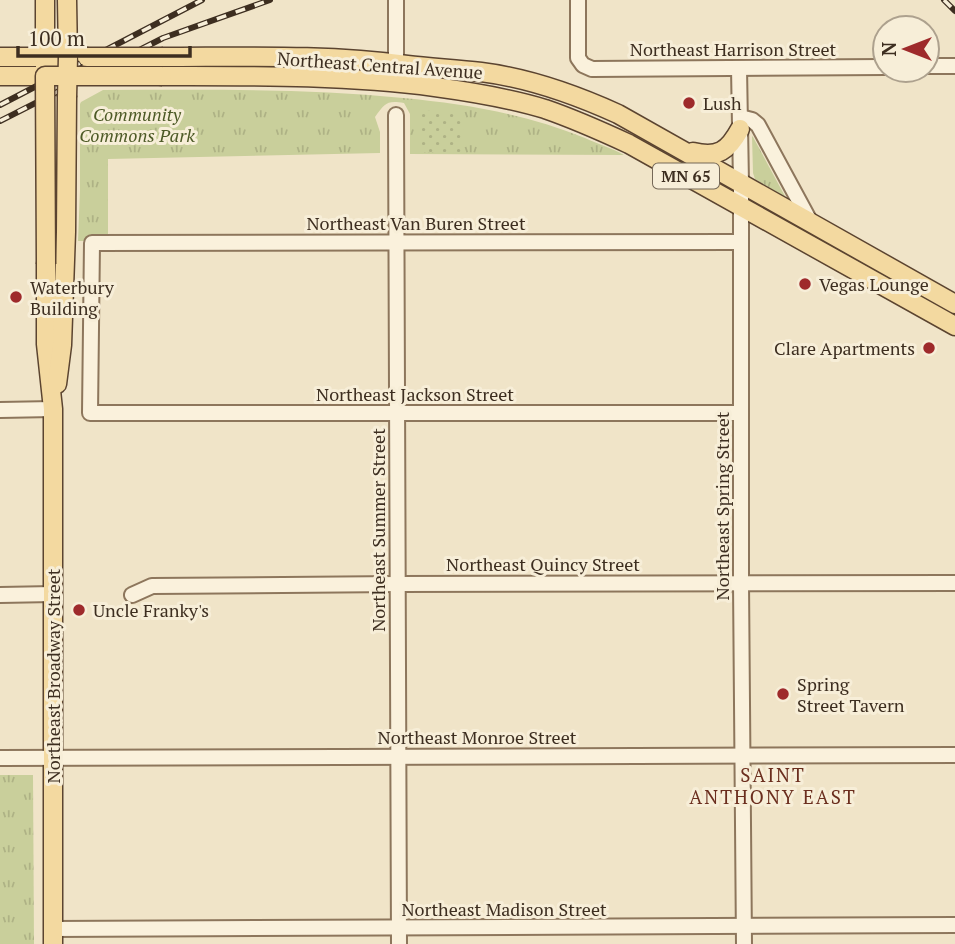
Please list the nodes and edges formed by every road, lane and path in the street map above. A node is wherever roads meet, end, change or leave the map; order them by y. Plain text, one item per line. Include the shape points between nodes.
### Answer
1 (45, 0) edge
2 (67, 0) edge
3 (396, 0) edge
4 (578, 0) edge
5 (0, 57) edge
6 (45, 57) junction
7 (68, 57) junction
8 (396, 63) junction
9 (871, 67) edge
10 (739, 68) junction
11 (0, 76) edge
12 (45, 76) junction
13 (67, 76) junction
14 (396, 82) junction
15 (396, 115) dead end
16 (740, 123) junction
17 (676, 146) junction
18 (741, 183) junction
19 (741, 206) junction
20 (811, 223) junction
21 (397, 242) junction
22 (741, 242) junction
23 (955, 304) edge
24 (955, 326) edge
25 (53, 409) junction
26 (0, 410) edge
27 (90, 413) joint
28 (397, 413) junction
29 (741, 413) junction
30 (741, 583) junction
31 (955, 583) edge
32 (398, 584) junction
33 (0, 594) edge
34 (53, 594) junction
35 (132, 595) dead end
36 (955, 755) edge
37 (398, 756) junction
38 (742, 756) junction
39 (0, 758) edge
40 (52, 758) junction
41 (955, 925) edge
42 (744, 927) junction
43 (399, 928) junction
44 (53, 937) edge
45 (399, 944) edge
46 (744, 944) edge

1 - 6 main road, Northeast Broadway Street
2 - 7 main road, Northeast Broadway Street
3 - 8 street
4 - 10 street, Northeast Harrison Street via 578,58 592,69
5 - 6 main road, Northeast Central Avenue / MN 65
6 - 7 main road, Northeast Central Avenue / MN 65
6 - 12 main road, Northeast Broadway Street
7 - 8 main road, Northeast Central Avenue / MN 65, bridge via 291,57
7 - 13 main road, Northeast Broadway Street, bridge
8 - 14 street
8 - 17 main road, Northeast Central Avenue / MN 65 via 482,72 550,87 608,110
9 - 10 street, Northeast Harrison Street
10 - 16 street, Northeast Spring Street
11 - 12 main road, Northeast Central Avenue / MN 65
12 - 13 main road, Northeast Central Avenue / MN 65, bridge
12 - 25 main road, Northeast Broadway Street, bridge via 46,344
13 - 14 main road, Northeast Central Avenue / MN 65, bridge via 301,76
13 - 25 main road, Northeast Broadway Street, bridge via 62,345
14 - 19 main road, Northeast Central Avenue / MN 65 via 482,94 570,118 629,144
15 - 21 street, Northeast Summer Street
16 - 17 main road via 733,141 715,154
16 - 18 street, Northeast Spring Street
16 - 20 street via 752,120 758,125
17 - 18 main road, Northeast Central Avenue / MN 65
18 - 19 street, Northeast Spring Street
18 - 20 main road, Northeast Central Avenue / MN 65
19 - 22 street, Northeast Spring Street
19 - 24 main road, Northeast Central Avenue / MN 65
20 - 23 main road, Northeast Central Avenue / MN 65
21 - 22 street, Northeast Van Buren Street
21 - 27 street, Northeast Van Buren Street via 92,243
21 - 28 street, Northeast Summer Street
22 - 29 street, Northeast Spring Street
25 - 26 street
25 - 34 main road, Northeast Broadway Street
27 - 28 street, Northeast Jackson Street
28 - 29 street, Northeast Jackson Street
28 - 32 street, Northeast Summer Street
29 - 30 street, Northeast Spring Street
30 - 31 street, Northeast Quincy Street
30 - 32 street, Northeast Quincy Street
30 - 38 street, Northeast Spring Street
32 - 35 street, Northeast Quincy Street via 152,586
32 - 37 street, Northeast Summer Street
33 - 34 street
34 - 40 main road, Northeast Broadway Street
36 - 38 street, Northeast Monroe Street
37 - 38 street, Northeast Monroe Street
37 - 40 street, Northeast Monroe Street
37 - 43 street, Northeast Summer Street
38 - 42 street, Northeast Spring Street
39 - 40 street, Northeast Monroe Street
40 - 44 main road, Northeast Broadway Street
41 - 42 street, Northeast Madison Street
42 - 43 street, Northeast Madison Street
42 - 46 street, Northeast Spring Street
43 - 44 street, Northeast Madison Street
43 - 45 street, Northeast Summer Street

